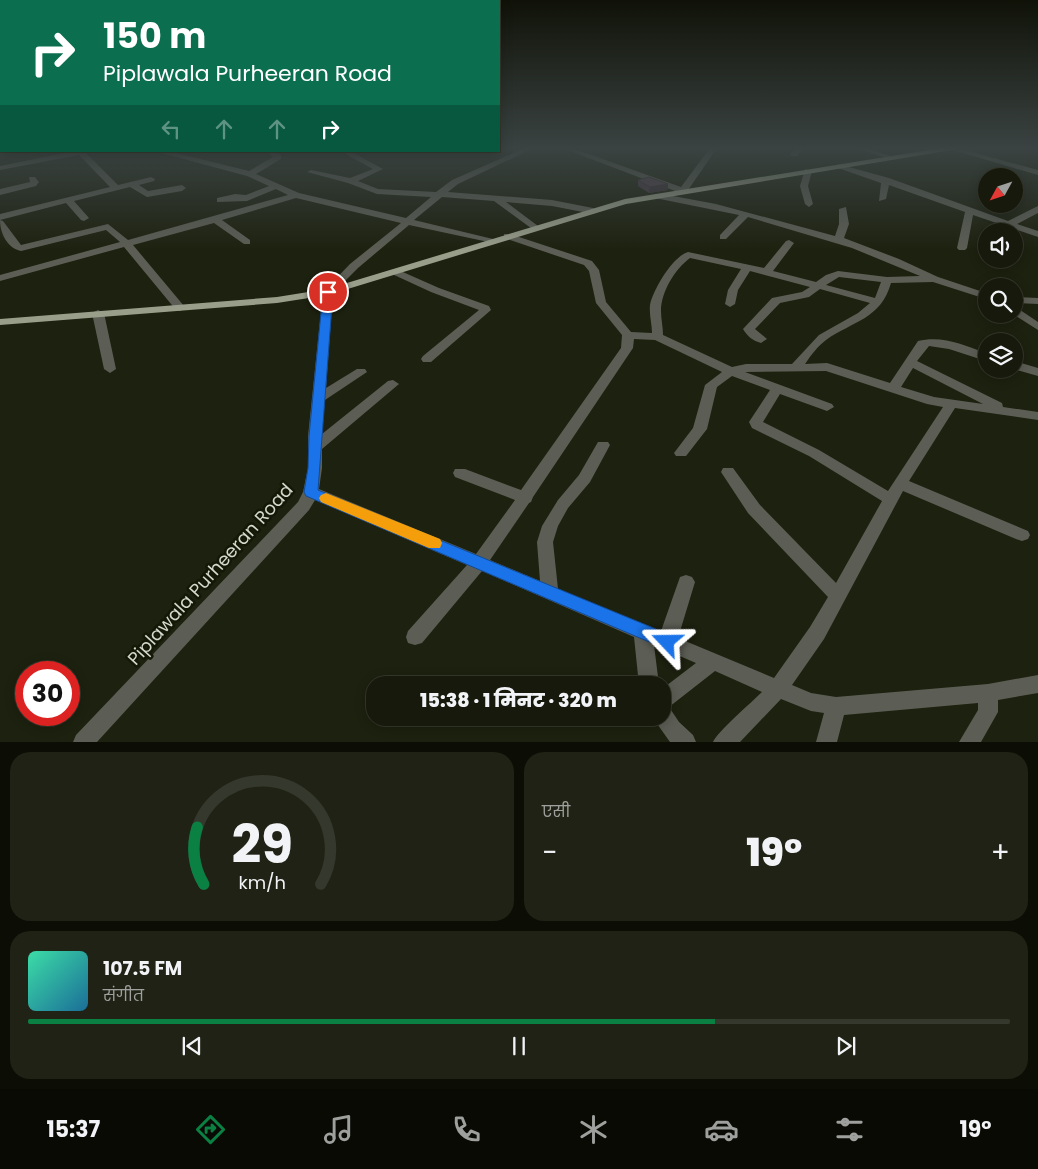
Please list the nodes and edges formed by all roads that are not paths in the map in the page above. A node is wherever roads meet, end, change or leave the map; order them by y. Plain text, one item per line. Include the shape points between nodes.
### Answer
1 (34, 183) edge
2 (111, 183) edge
3 (137, 183) edge
4 (269, 183) edge
5 (355, 183) edge
6 (453, 183) edge
7 (662, 183) edge
8 (689, 183) edge
9 (735, 183) edge
10 (805, 183) edge
11 (885, 183) edge
12 (893, 183) edge
13 (132, 184) junction
14 (276, 186) junction
15 (116, 188) junction
16 (182, 188) dead end
17 (683, 191) junction
18 (0, 192) edge
19 (296, 195) junction
20 (438, 195) junction
21 (658, 196) junction
22 (497, 199) junction
23 (882, 199) dead end
24 (68, 200) junction
25 (220, 200) dead end
26 (810, 204) dead end
27 (842, 209) dead end
28 (1038, 209) edge
29 (970, 210) junction
30 (594, 211) junction
31 (746, 214) junction
32 (0, 217) edge
33 (84, 218) dead end
34 (216, 220) junction
35 (409, 221) junction
36 (0, 223) edge
37 (1006, 223) edge
38 (1011, 223) edge
39 (535, 228) junction
40 (1023, 229) edge
41 (1038, 234) edge
42 (507, 236) junction
43 (722, 237) dead end
44 (839, 239) junction
45 (490, 241) junction
46 (247, 242) dead end
47 (789, 242) dead end
48 (127, 244) junction
49 (962, 248) dead end
50 (747, 268) junction
51 (396, 272) junction
52 (767, 272) junction
53 (0, 278) edge
54 (934, 279) junction
55 (887, 280) junction
56 (819, 286) junction
57 (328, 292) junction
58 (978, 293) edge
59 (1023, 300) edge
60 (1038, 301) edge
61 (878, 302) junction
62 (730, 304) dead end
63 (180, 308) junction
64 (98, 313) junction
65 (1023, 316) edge
66 (0, 322) edge
67 (1038, 327) edge
68 (628, 335) junction
69 (657, 337) junction
70 (761, 339) dead end
71 (978, 355) edge
72 (427, 360) dead end
73 (910, 362) junction
74 (797, 366) junction
75 (1023, 368) edge
76 (110, 369) dead end
77 (731, 371) junction
78 (361, 372) dead end
79 (1038, 372) edge
80 (394, 384) dead end
81 (777, 389) junction
82 (893, 389) junction
83 (319, 398) junction
84 (951, 404) junction
85 (826, 407) dead end
86 (1006, 411) junction
87 (1038, 416) edge
88 (603, 445) dead end
89 (315, 447) junction
90 (681, 453) dead end
91 (728, 472) dead end
92 (460, 473) dead end
93 (900, 483) junction
94 (311, 492) junction
95 (526, 498) junction
96 (890, 499) junction
97 (1022, 535) dead end
98 (480, 562) junction
99 (686, 582) dead end
100 (550, 592) junction
101 (838, 596) junction
102 (643, 631) junction
103 (415, 637) dead end
104 (667, 642) junction
105 (712, 661) junction
106 (648, 676) edge
107 (1038, 684) edge
108 (778, 689) junction
109 (988, 692) junction
110 (671, 694) edge
111 (836, 706) junction
112 (670, 726) edge
113 (83, 742) edge
114 (686, 742) edge
115 (723, 742) edge
116 (826, 742) edge
117 (969, 742) edge

1 - 18 street
2 - 15 street
3 - 13 street
4 - 14 street
5 - 20 street via 377,191
6 - 20 street
7 - 17 street
8 - 17 street
9 - 17 main road
10 - 26 street
11 - 23 street
12 - 29 street
13 - 15 street
13 - 16 street via 148,194
14 - 19 street
14 - 25 street via 247,198
15 - 24 street
17 - 21 main road
19 - 34 street
19 - 35 street
20 - 22 street
20 - 35 street
21 - 30 main road
21 - 31 street via 712,204
22 - 30 street via 552,203
22 - 39 street
24 - 32 street
24 - 33 street
27 - 44 street via 844,224
28 - 38 street
29 - 37 street
29 - 49 street
30 - 39 main road
31 - 43 street
31 - 44 street
34 - 46 street
34 - 48 street
35 - 45 street
35 - 57 street
36 - 48 street via 16,247 22,248 105,227
39 - 42 main road
40 - 41 street
42 - 45 main road
42 - 68 street via 588,264 594,270 601,303
44 - 54 street via 884,254
45 - 51 main road
47 - 52 street
48 - 53 street
48 - 63 street
50 - 52 street
50 - 62 street via 733,290
50 - 69 street via 695,256 684,257 668,278 656,304
51 - 57 main road
51 - 72 street via 485,308
52 - 56 street
54 - 55 street
54 - 58 street
55 - 56 street via 838,274 830,276
55 - 61 street
56 - 61 street
56 - 70 street via 805,295 771,304 749,329
57 - 63 main road
57 - 83 street, Piplawala Purheeran Road
59 - 60 street
61 - 74 street via 866,315 823,337
63 - 64 main road
64 - 66 main road
64 - 76 street
65 - 67 street
68 - 69 street
68 - 95 street via 627,348 618,363
69 - 77 street
71 - 73 street via 927,342 922,344
73 - 82 street
73 - 86 street
74 - 77 street
74 - 82 street via 844,371
75 - 79 street
77 - 81 street
77 - 90 street via 711,385 700,429
78 - 83 street
80 - 89 street
81 - 85 street
81 - 96 street via 757,425 814,453
82 - 84 street
83 - 89 street, Piplawala Purheeran Road
84 - 86 street
84 - 93 street
86 - 87 street
88 - 100 street via 585,478 550,526 545,542
89 - 94 street, Piplawala Purheeran Road
91 - 101 street via 754,510
92 - 95 street
93 - 96 street
93 - 97 street
94 - 98 street
94 - 113 street, Piplawala Purheeran Road via 304,506
95 - 98 street
96 - 101 street
98 - 100 street
98 - 103 street
99 - 104 street
100 - 102 street
101 - 108 street
102 - 104 street
102 - 106 street
104 - 105 street
105 - 108 street
105 - 110 street
107 - 109 street
108 - 111 street via 811,702
108 - 115 street via 737,732
109 - 111 street
109 - 117 street via 988,712
111 - 116 street
112 - 114 street

